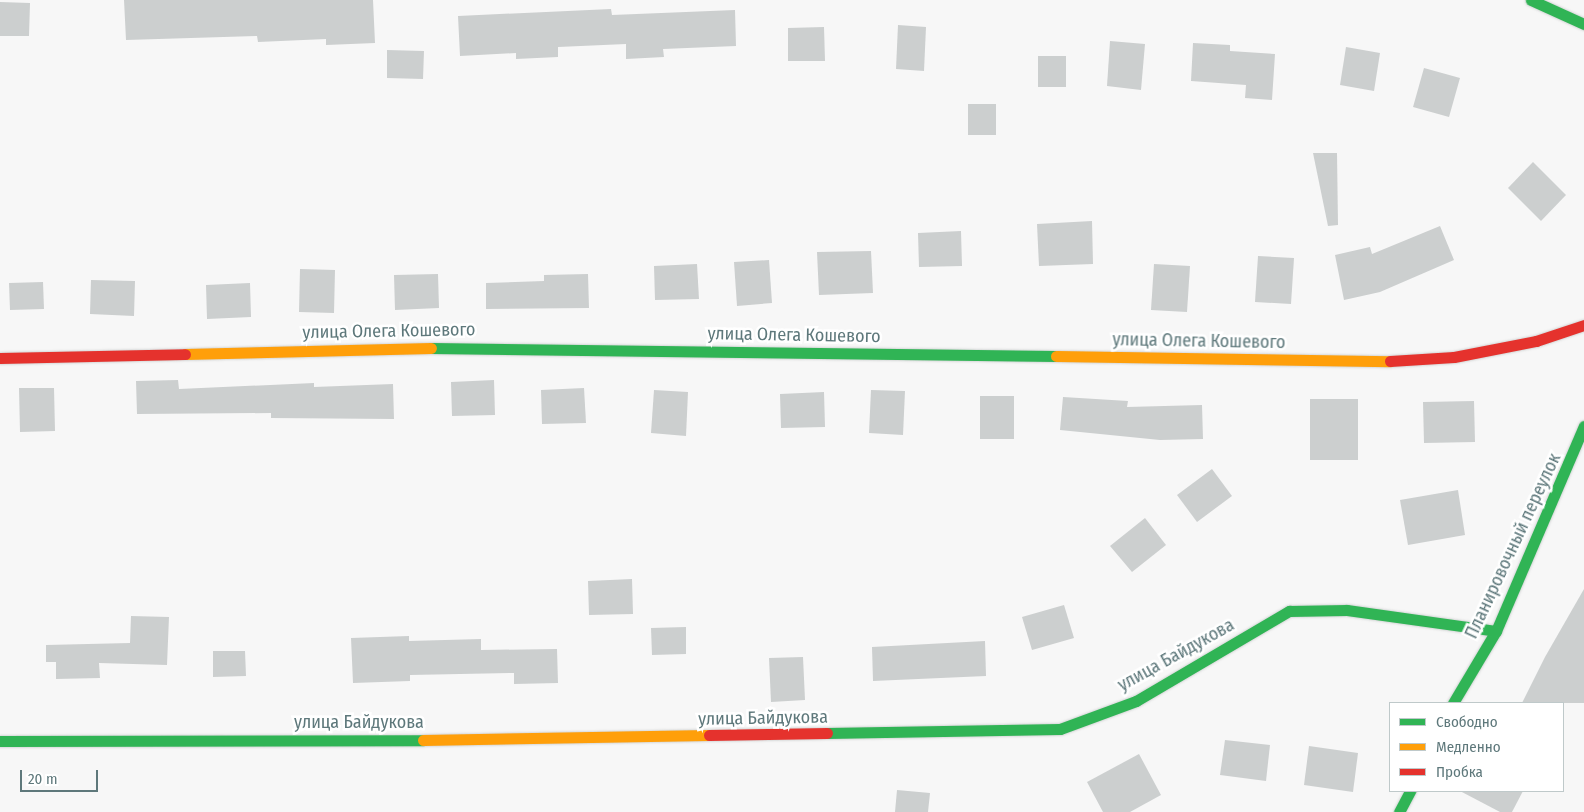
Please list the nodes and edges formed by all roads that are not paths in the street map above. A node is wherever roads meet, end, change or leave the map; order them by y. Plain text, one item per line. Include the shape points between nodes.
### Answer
1 (1531, 0) edge
2 (1584, 24) edge
3 (1584, 325) edge
4 (0, 358) edge
5 (1584, 426) edge
6 (1496, 631) junction
7 (1455, 702) edge
8 (0, 741) edge
9 (1409, 792) edge
10 (1399, 812) edge

1 - 2 street
3 - 4 street, улица Олега Кошевого via 1536,341 1454,357 1388,361 464,346
5 - 6 street, Планировочный переулок
6 - 7 street, Планировочный переулок
6 - 8 street, улица Байдукова via 1347,610 1289,611 1136,701 1060,729 417,740
9 - 10 street

